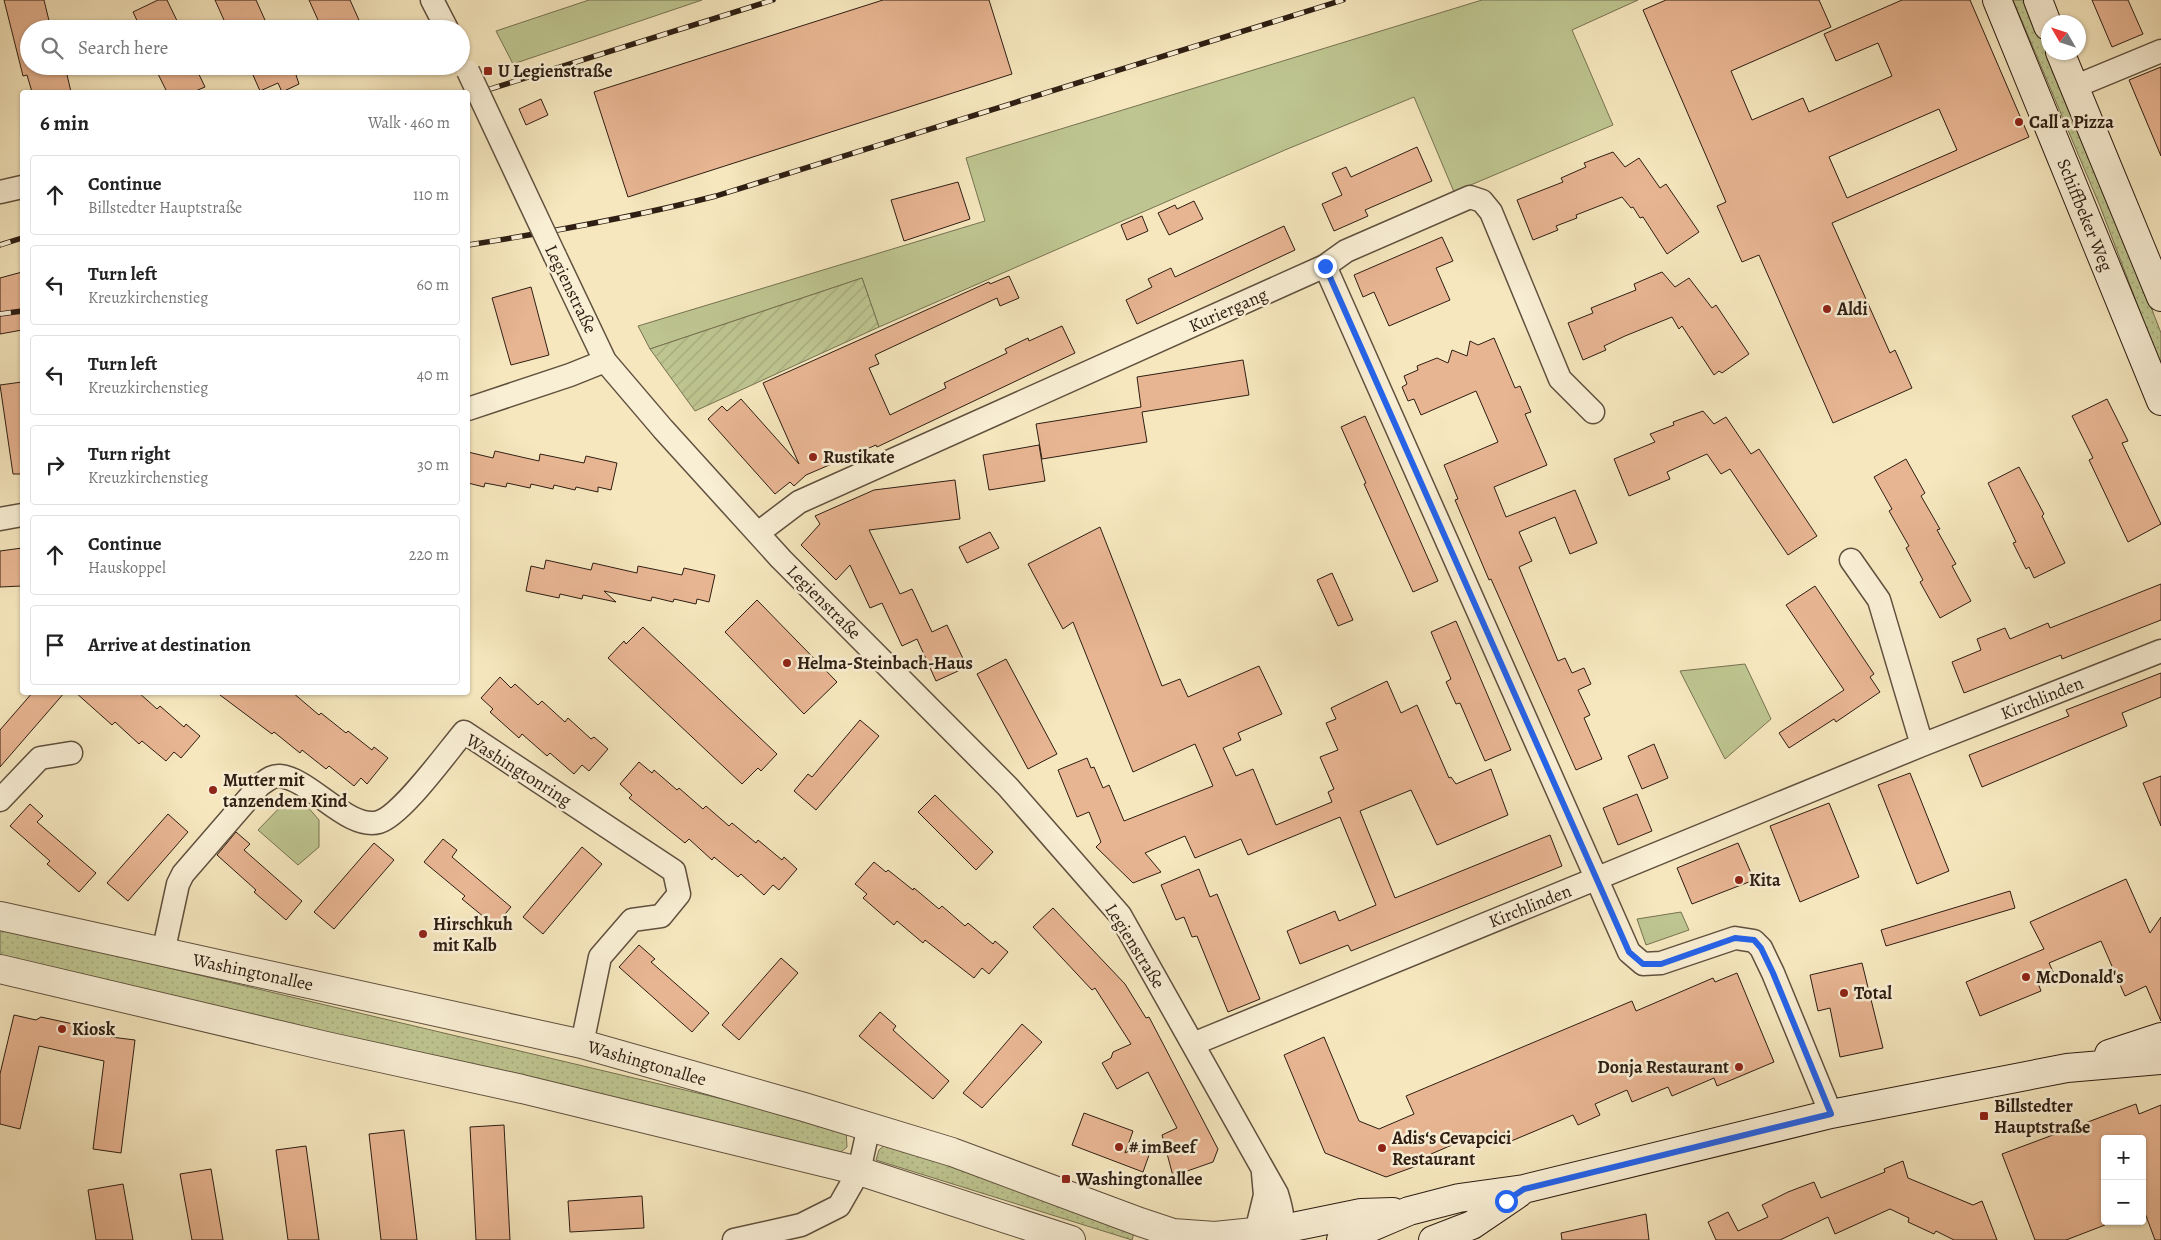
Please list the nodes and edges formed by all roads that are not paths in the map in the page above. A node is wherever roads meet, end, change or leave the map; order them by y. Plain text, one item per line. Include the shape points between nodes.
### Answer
1 (432, 0) edge
2 (1997, 0) edge
3 (2038, 0) edge
4 (2044, 15) edge
5 (442, 20) edge
6 (2161, 51) edge
7 (2063, 60) edge
8 (469, 75) edge
9 (2074, 87) junction
10 (20, 187) edge
11 (0, 192) edge
12 (1325, 266) junction
13 (2161, 297) edge
14 (605, 361) junction
15 (2161, 401) edge
16 (470, 408) edge
17 (1593, 412) dead end
18 (20, 515) edge
19 (0, 519) edge
20 (758, 533) junction
21 (1851, 560) dead end
22 (2161, 651) edge
23 (1922, 745) junction
24 (71, 753) dead end
25 (0, 800) edge
26 (1596, 878) junction
27 (0, 916) edge
28 (163, 953) junction
29 (0, 968) edge
30 (2161, 1038) edge
31 (582, 1044) junction
32 (1193, 1044) junction
33 (2161, 1060) edge
34 (2067, 1068) junction
35 (1831, 1114) junction
36 (869, 1126) junction
37 (1263, 1167) junction
38 (859, 1171) junction
39 (1524, 1189) junction
40 (1277, 1194) junction
41 (1410, 1211) junction
42 (1311, 1223) junction
43 (1269, 1235) edge
44 (734, 1240) edge
45 (1070, 1240) edge
46 (1341, 1240) edge
47 (1432, 1240) edge

1 - 5 street
2 - 15 street, Schiffbeker Weg
3 - 4 street
6 - 9 street
7 - 9 street
8 - 14 street, Legienstraße, bridge
9 - 13 street
10 - 11 street
12 - 17 street, Kuriergang via 1346,252 1470,197 1482,201 1491,212 1560,379
12 - 20 street, Kuriergang via 800,502
12 - 26 street
14 - 16 street
14 - 20 street, Legienstraße
18 - 19 street
20 - 32 street, Legienstraße via 1008,786 1120,915
21 - 23 street via 1879,600
22 - 23 street, Kirchlinden
23 - 26 street, Kirchlinden
24 - 25 street via 40,758
26 - 32 street, Kirchlinden
26 - 35 street via 1629,952 1643,964 1661,964 1735,938 1754,940 1773,973
27 - 28 street, Washingtonallee
28 - 31 street, Washingtonallee
28 - 31 street, Washingtonring via 183,874 269,778 291,779 350,816 367,823 379,822 406,802 464,732 674,871 679,894 661,916 632,920 600,958
29 - 38 street
30 - 34 street
31 - 36 street, Washingtonallee
32 - 37 street, Legienstraße
33 - 34 street
34 - 35 street
35 - 39 street
36 - 38 street
36 - 43 street, Washingtonallee via 952,1152 1174,1233
37 - 40 street, Legienstraße
37 - 43 street, Legienstraße
38 - 44 street via 839,1206 801,1224
38 - 45 street
39 - 41 street via 1460,1198
39 - 47 street via 1472,1225
40 - 42 street, Legienstraße via 1291,1210
40 - 43 street, Legienstraße via 1282,1211
41 - 42 street via 1361,1213
41 - 46 street
42 - 43 street

